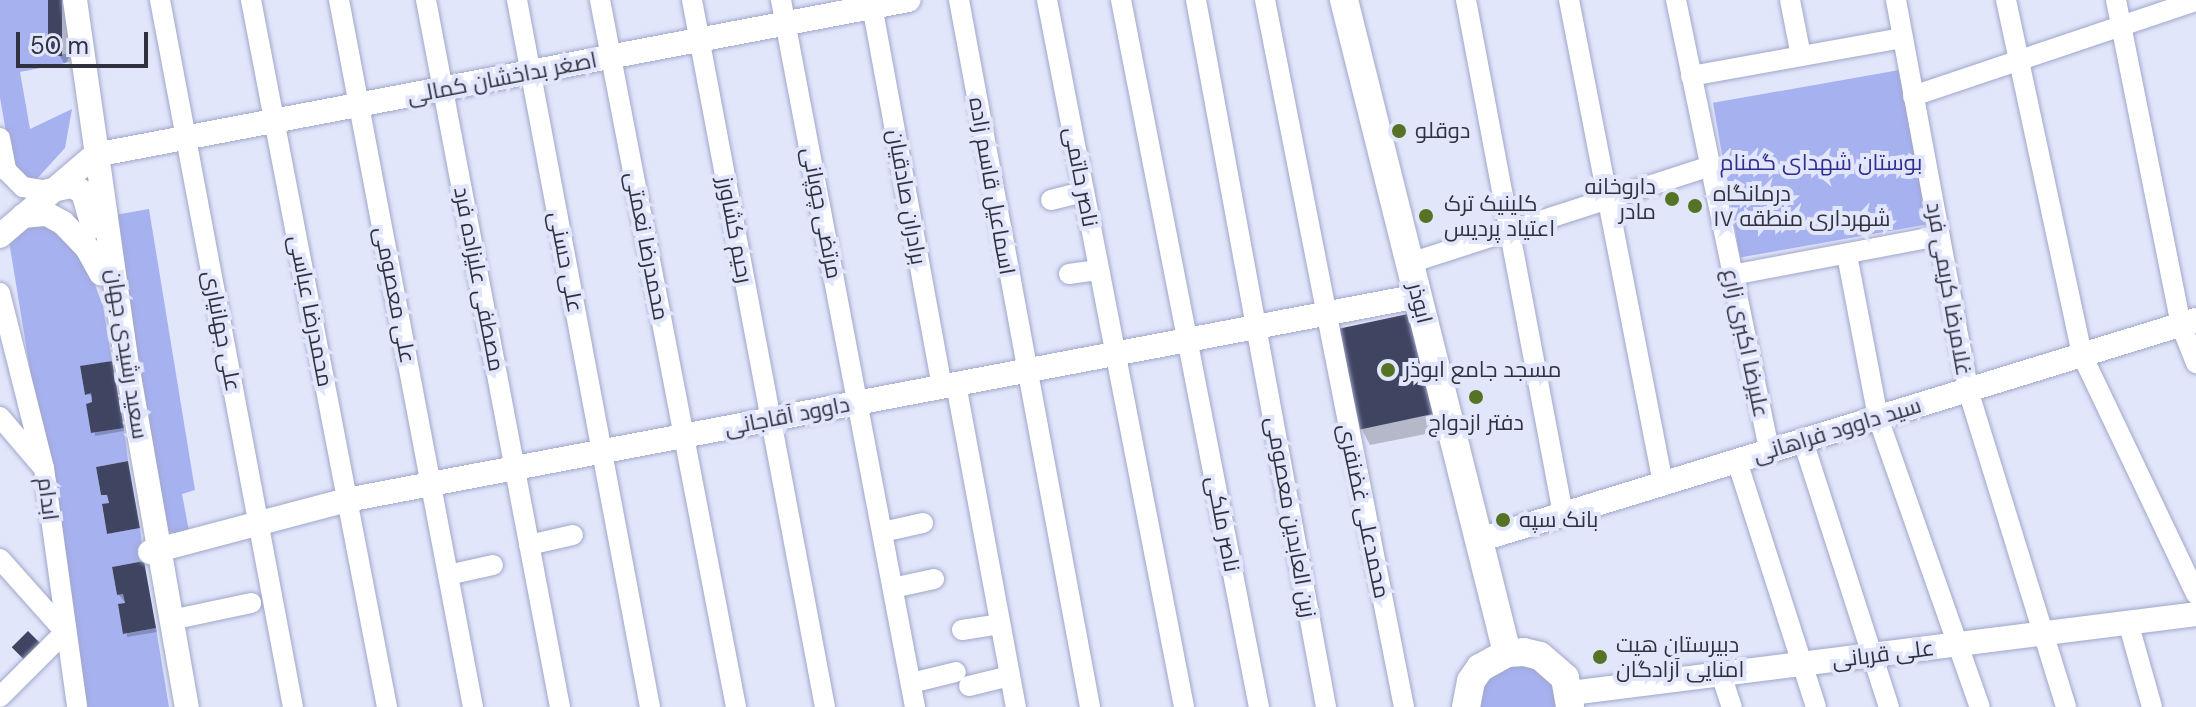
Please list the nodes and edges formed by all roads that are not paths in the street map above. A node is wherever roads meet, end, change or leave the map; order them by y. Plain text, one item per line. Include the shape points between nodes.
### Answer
1 (75, 0) edge
2 (160, 0) edge
3 (251, 0) edge
4 (339, 0) edge
5 (426, 0) edge
6 (517, 0) edge
7 (600, 0) edge
8 (692, 0) edge
9 (908, 0) edge
10 (959, 0) edge
11 (1047, 0) edge
12 (1121, 0) edge
13 (1196, 0) edge
14 (1265, 0) edge
15 (1344, 0) edge
16 (1466, 0) edge
17 (1569, 0) edge
18 (1676, 0) edge
19 (1790, 0) edge
20 (1896, 0) edge
21 (2006, 0) edge
22 (2116, 0) edge
23 (2196, 1) edge
24 (872, 3) edge
25 (783, 12) edge
26 (2121, 26) junction
27 (1903, 38) junction
28 (699, 40) junction
29 (1801, 56) junction
30 (611, 57) junction
31 (2016, 61) junction
32 (530, 72) junction
33 (1691, 76) junction
34 (443, 89) junction
35 (1913, 96) junction
36 (359, 105) junction
37 (275, 121) junction
38 (0, 138) edge
39 (186, 138) junction
40 (95, 155) junction
41 (1710, 166) junction
42 (48, 191) junction
43 (1084, 192) junction
44 (1607, 199) junction
45 (1051, 200) dead end
46 (23, 216) junction
47 (1508, 231) junction
48 (0, 236) edge
49 (1939, 236) junction
50 (1847, 255) junction
51 (1410, 263) junction
52 (1099, 270) junction
53 (101, 273) junction
54 (1069, 274) dead end
55 (1732, 275) junction
56 (0, 293) edge
57 (1418, 296) junction
58 (1323, 314) junction
59 (2188, 322) edge
60 (1256, 327) junction
61 (1187, 340) junction
62 (1114, 354) junction
63 (2082, 355) junction
64 (2196, 363) edge
65 (1025, 371) junction
66 (949, 386) junction
67 (1968, 390) junction
68 (858, 403) junction
69 (0, 417) edge
70 (1878, 418) junction
71 (771, 419) junction
72 (684, 436) junction
73 (1803, 441) junction
74 (1769, 451) junction
75 (602, 452) junction
76 (1737, 461) junction
77 (44, 468) junction
78 (515, 468) junction
79 (431, 484) junction
80 (1663, 484) junction
81 (347, 500) junction
82 (1563, 514) junction
83 (923, 523) dead end
84 (258, 524) junction
85 (882, 532) junction
86 (573, 535) dead end
87 (1479, 540) junction
88 (529, 545) junction
89 (155, 550) junction
90 (0, 559) edge
91 (493, 565) dead end
92 (448, 575) junction
93 (934, 579) dead end
94 (893, 588) junction
95 (2196, 594) edge
96 (251, 603) dead end
97 (2196, 614) edge
98 (166, 620) junction
99 (2128, 622) junction
100 (1000, 624) junction
101 (962, 630) dead end
102 (65, 632) junction
103 (2044, 633) junction
104 (1958, 644) junction
105 (1507, 653) junction
106 (1872, 655) junction
107 (1803, 664) junction
108 (1721, 674) junction
109 (1010, 676) junction
110 (911, 683) junction
111 (1, 696) edge
112 (1570, 700) edge
113 (77, 707) edge
114 (178, 707) edge
115 (187, 707) edge
116 (293, 707) edge
117 (387, 707) edge
118 (473, 707) edge
119 (560, 707) edge
120 (650, 707) edge
121 (736, 707) edge
122 (825, 707) edge
123 (915, 707) edge
124 (1016, 707) edge
125 (1090, 707) edge
126 (1184, 707) edge
127 (1259, 707) edge
128 (1326, 707) edge
129 (1404, 707) edge
130 (1466, 707) edge
131 (1732, 707) edge
132 (1816, 707) edge
133 (1889, 707) edge
134 (1980, 707) edge
135 (2066, 707) edge
136 (2152, 707) edge

1 - 40 street, سعید رشیدی جهان
2 - 39 street, علی جهانیاری
3 - 37 street, محمدرضا عباسی
4 - 36 street, علی معصومی
5 - 34 street, مصطفی علیزاده فرد
6 - 32 street, علی حسنی
7 - 30 street, محمدرضا نعمتی
8 - 28 street, رحیم کشاورز
9 - 24 street, اصغر بداخشان کمالی
10 - 65 street, اسماعیل قاسم زاده
11 - 43 street, ناصر حاتمی
12 - 61 street, ناصر ملکی
13 - 60 street, زین العابدین معصومی
14 - 58 street, محمدعلی غضنفری
15 - 51 main road, ابوذر
16 - 47 street
17 - 44 street
18 - 33 street, علیرضا اکبری زارع
19 - 29 street
20 - 27 street, غلامرضا کریمی فرد
21 - 31 street
22 - 26 street
23 - 26 street
24 - 25 street, اصغر بداخشان کمالی
24 - 66 street, برادران صادقیان
25 - 28 street, اصغر بداخشان کمالی
25 - 68 street, مرتضی چوپانی
26 - 31 street
26 - 59 street
27 - 29 street
27 - 35 street, غلامرضا کریمی فرد
28 - 30 street, اصغر بداخشان کمالی
28 - 71 street, رحیم کشاورز
29 - 33 street
30 - 32 street, اصغر بداخشان کمالی
30 - 72 street, محمدرضا نعمتی
31 - 35 street
31 - 63 street
32 - 34 street, اصغر بداخشان کمالی
32 - 75 street, علی حسنی
33 - 41 street, علیرضا اکبری زارع
34 - 36 street, اصغر بداخشان کمالی
34 - 78 street, مصطفی علیزاده فرد
35 - 49 street, غلامرضا کریمی فرد
36 - 37 street, اصغر بداخشان کمالی
36 - 79 street, علی معصومی
37 - 39 street, اصغر بداخشان کمالی
37 - 81 street, محمدرضا عباسی
38 - 42 street via 6,170 23,187
39 - 40 street, اصغر بداخشان کمالی
39 - 84 street, علی جهانیاری
40 - 42 street
40 - 89 street, سعید رشیدی جهان
41 - 44 street
41 - 55 street, علیرضا اکبری زارع
42 - 46 street
42 - 53 street, سعید رشیدی جهان via 72,186 83,192
43 - 45 street
43 - 52 street, ناصر حاتمی
44 - 47 street
44 - 80 street
46 - 48 street
46 - 53 street via 47,214 63,223
47 - 51 street
47 - 82 street
49 - 50 street
49 - 67 street, غلامرضا کریمی فرد
50 - 55 street
50 - 70 street
51 - 57 main road, ابوذر
52 - 54 street
52 - 62 street, ناصر حاتمی
53 - 89 street, سعید رشیدی جهان
55 - 74 street, علیرضا اکبری زارع
56 - 77 street, ابدام
57 - 58 street, داوود آقاجانی
57 - 87 main road, ابوذر
58 - 60 street, داوود آقاجانی
58 - 129 street, محمدعلی غضنفری
59 - 63 street, سید داوود فراهانی
59 - 64 street
60 - 61 street, داوود آقاجانی
60 - 128 street, زین العابدین معصومی
61 - 62 street, داوود آقاجانی
61 - 127 street, ناصر ملکی
62 - 65 street, داوود آقاجانی
62 - 126 street, ناصر حاتمی
63 - 67 street, سید داوود فراهانی
63 - 95 street
65 - 66 street, داوود آقاجانی
65 - 125 street, اسماعیل قاسم زاده
66 - 68 street, داوود آقاجانی
66 - 100 street, برادران صادقیان
67 - 70 street, سید داوود فراهانی
67 - 103 street, غلامرضا کریمی فرد
68 - 71 street, داوود آقاجانی
68 - 85 street, مرتضی چوپانی
69 - 77 street
70 - 73 street, سید داوود فراهانی
70 - 104 street
71 - 72 street, داوود آقاجانی
71 - 122 street, رحیم کشاورز
72 - 75 street, داوود آقاجانی
72 - 121 street, محمدرضا نعمتی
73 - 74 street, سید داوود فراهانی
73 - 106 street
74 - 76 street, سید داوود فراهانی
75 - 78 street, داوود آقاجانی
75 - 120 street, علی حسنی
76 - 80 street, سید داوود فراهانی
76 - 107 street
77 - 102 street, ابدام
78 - 79 street, داوود آقاجانی
78 - 88 street, مصطفی علیزاده فرد
79 - 81 street, داوود آقاجانی
79 - 92 street, علی معصومی
80 - 82 street, سید داوود فراهانی
81 - 84 street, داوود آقاجانی
81 - 117 street, محمدرضا عباسی
82 - 87 street, سید داوود فراهانی
83 - 85 street
84 - 89 street, داوود آقاجانی
84 - 116 street, علی جهانیاری
85 - 94 street, مرتضی چوپانی
86 - 88 street
87 - 105 main road, ابوذر
88 - 119 street, مصطفی علیزاده فرد
89 - 98 street, سعید رشیدی جهان
90 - 102 street
91 - 92 street
92 - 118 street, علی معصومی
93 - 94 street
94 - 110 street, مرتضی چوپانی
96 - 98 street
97 - 99 street, علی قربانی
98 - 114 street, سعید رشیدی جهان
98 - 115 street, سعید رشیدی جهان
99 - 103 street, علی قربانی
99 - 136 street
100 - 101 street
100 - 109 street, برادران صادقیان
102 - 111 street
102 - 113 street, ابدام
103 - 104 street, علی قربانی
103 - 135 street, غلامرضا کریمی فرد
104 - 106 street, علی قربانی
104 - 134 street
105 - 112 main road via 1540,656 1565,678
105 - 130 main road via 1480,668 1471,681
106 - 107 street, علی قربانی
106 - 133 street
107 - 108 street, علی قربانی
107 - 132 street
108 - 112 street, علی قربانی
108 - 131 street
109 - 110 street
109 - 124 street, برادران صادقیان
110 - 123 street, مرتضی چوپانی

